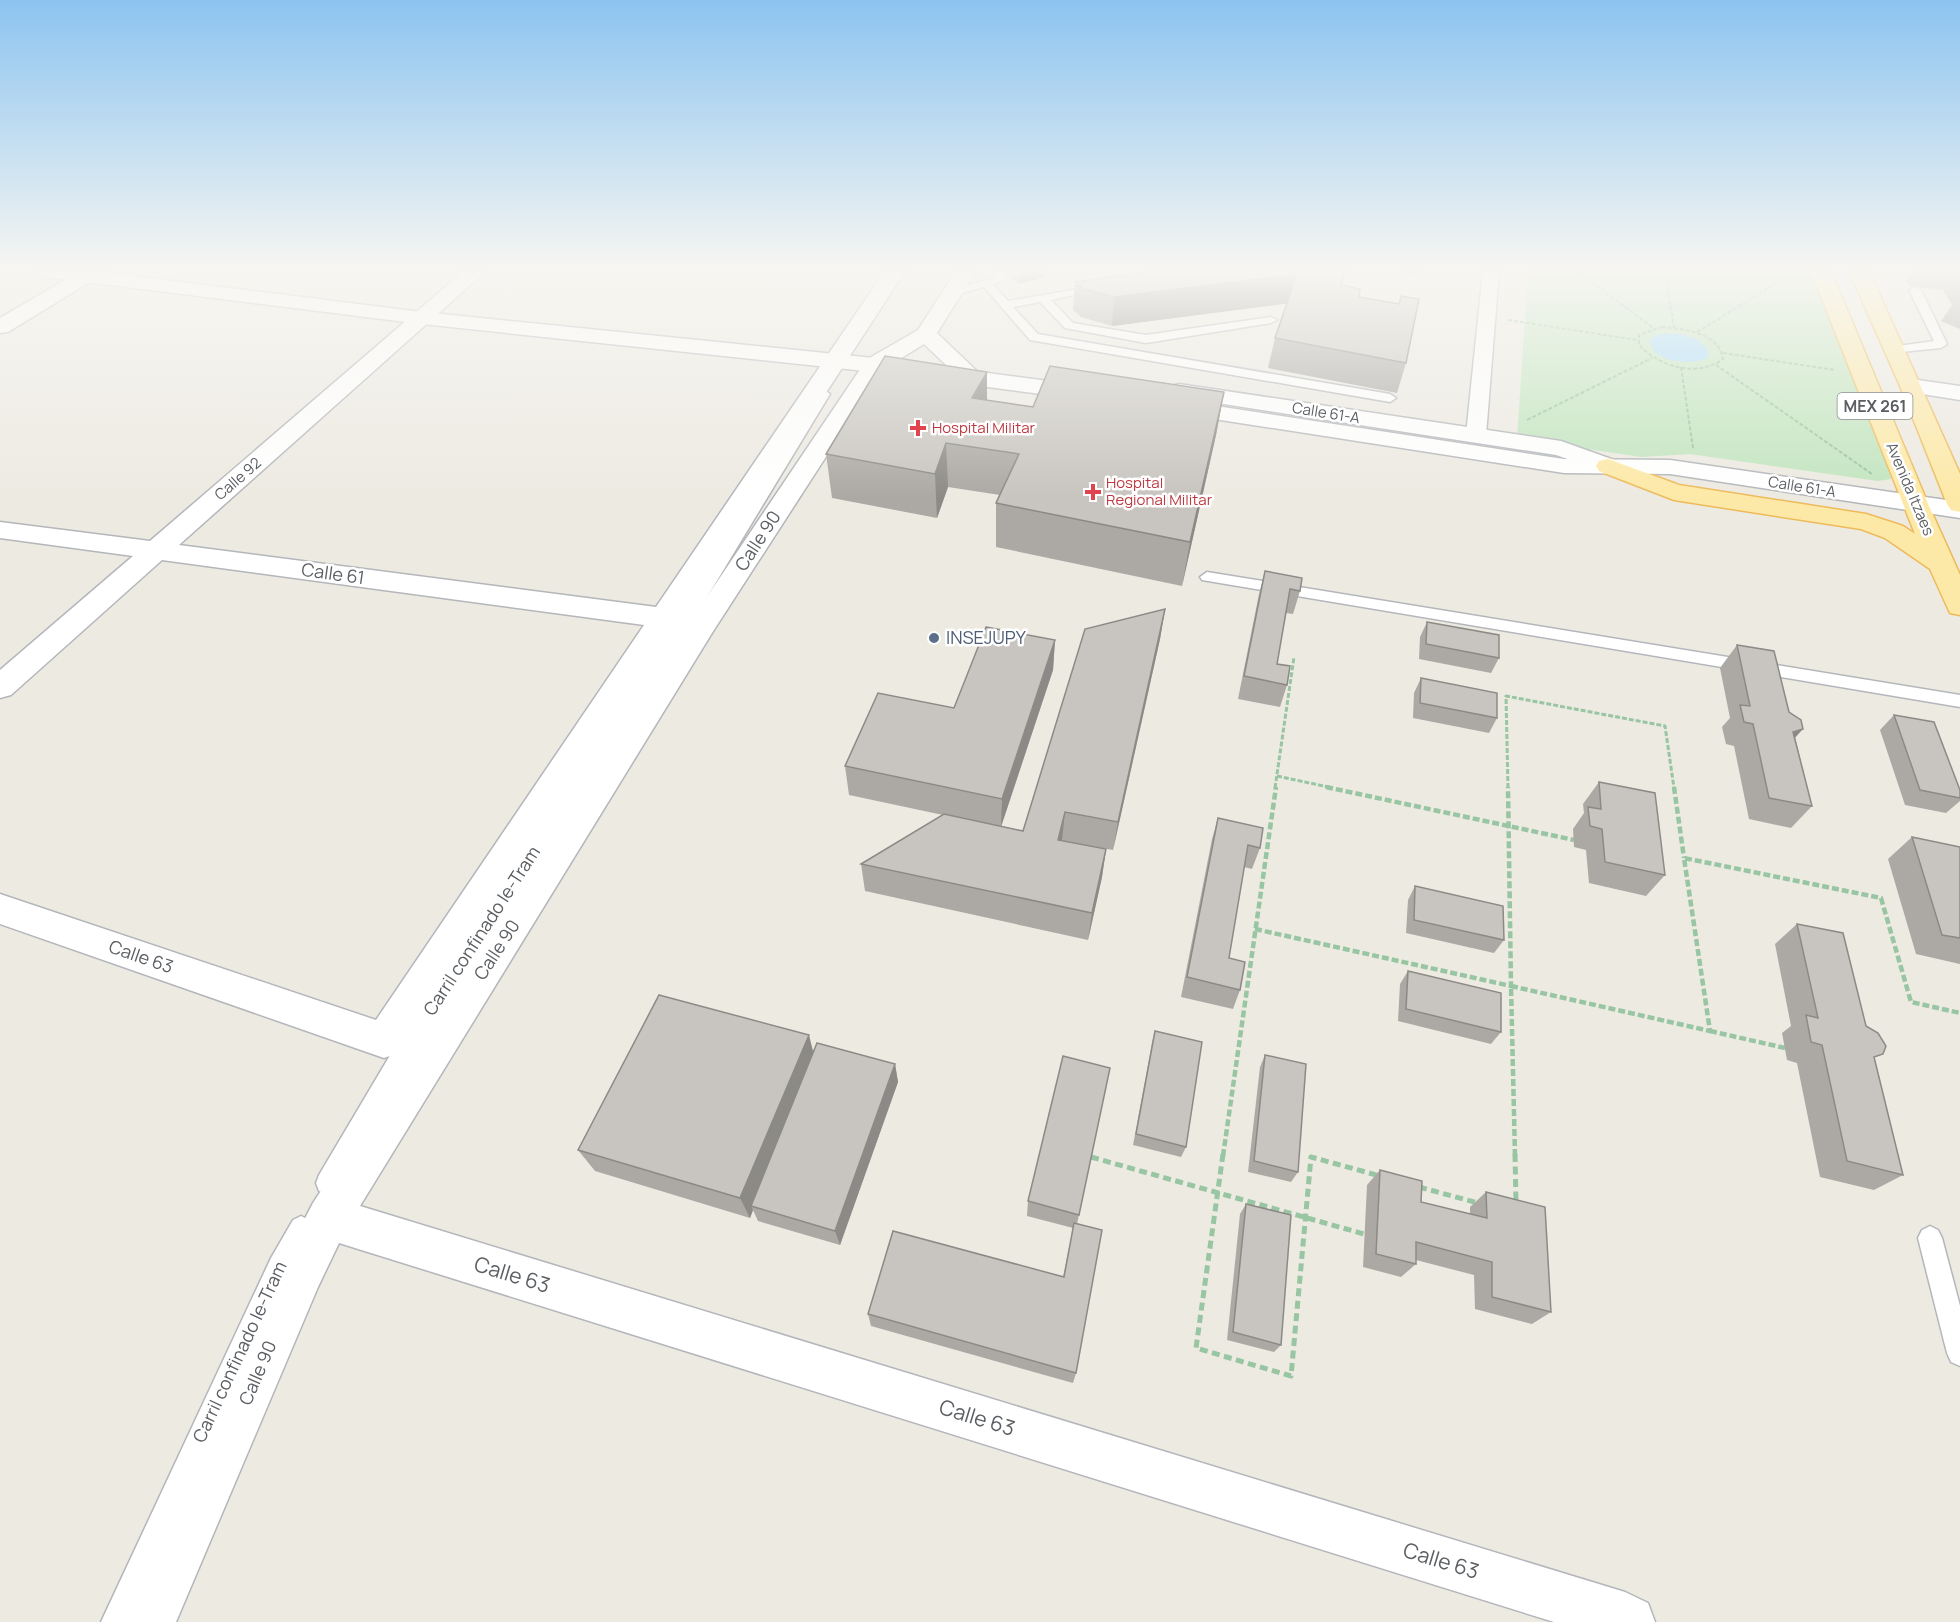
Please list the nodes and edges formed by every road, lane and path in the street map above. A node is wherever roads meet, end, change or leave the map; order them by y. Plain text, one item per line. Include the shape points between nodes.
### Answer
1 (389, 347) edge
2 (693, 347) edge
3 (848, 347) edge
4 (849, 347) edge
5 (905, 347) edge
6 (940, 347) edge
7 (1091, 347) edge
8 (1484, 347) edge
9 (1641, 347) edge
10 (1718, 347) edge
11 (1844, 347) edge
12 (1893, 347) edge
13 (1920, 347) edge
14 (1895, 350) junction
15 (1723, 353) junction
16 (1653, 357) junction
17 (838, 362) junction
18 (874, 365) junction
19 (1716, 365) junction
20 (1850, 365) junction
21 (1680, 367) junction
22 (971, 376) junction
23 (1911, 386) junction
24 (1106, 388) edge
25 (1960, 393) edge
26 (1390, 398) dead end
27 (1528, 420) dead end
28 (1476, 435) junction
29 (1694, 452) dead end
30 (1608, 466) junction
31 (1880, 479) dead end
32 (1915, 504) junction
33 (1960, 504) edge
34 (1960, 510) edge
35 (0, 530) edge
36 (157, 551) junction
37 (1943, 565) junction
38 (1207, 577) dead end
39 (1960, 606) edge
40 (666, 618) junction
41 (1294, 657) dead end
42 (0, 687) edge
43 (1960, 701) edge
44 (1277, 776) junction
45 (1508, 826) junction
46 (1574, 840) dead end
47 (1684, 858) junction
48 (0, 909) edge
49 (1256, 929) junction
50 (1511, 986) junction
51 (1960, 1013) edge
52 (1710, 1031) junction
53 (384, 1040) joint
54 (1785, 1048) dead end
55 (1091, 1157) edge
56 (1391, 1179) edge
57 (1414, 1185) edge
58 (1217, 1193) junction
59 (1482, 1204) dead end
60 (1516, 1213) edge
61 (328, 1218) junction
62 (1305, 1218) junction
63 (1364, 1234) dead end
64 (1930, 1238) dead end
65 (1960, 1353) edge
66 (1627, 1620) edge
67 (115, 1622) edge
68 (150, 1622) edge

1 - 36 street, Calle 92
2 - 17 street
3 - 17 street, Calle 90
4 - 17 lane, Carril confinado Ie-Tram
5 - 18 street, Calle 90
6 - 22 street
7 - 26 lane
8 - 28 street
9 - 16 path
10 - 15 path
11 - 20 main road, Avenida Itzaes / MEX 261
12 - 14 main road, MEX 261
13 - 14 lane
14 - 23 main road, MEX 261
15 - 19 path via 1723,359
15 - 20 path
16 - 21 path
16 - 27 path
17 - 18 street
17 - 40 street, Calle 90
17 - 67 lane, Carril confinado Ie-Tram via 833,380 687,618 415,1032 285,1256
18 - 22 street
18 - 61 street, Calle 90 via 702,626
19 - 21 path
19 - 31 path
20 - 23 main road
20 - 32 main road, Avenida Itzaes / MEX 261
21 - 29 path
22 - 24 street
23 - 25 street
23 - 33 main road, MEX 261
28 - 30 street, Calle 61-A via 1561,448
28 - 30 street, Calle 61-A via 1159,396 1564,466
30 - 32 street, Calle 61-A via 1670,467
30 - 37 main road via 1674,492 1866,522 1894,532
32 - 34 street, Calle 61-A
32 - 37 main road, Avenida Itzaes / MEX 261
35 - 36 street, Calle 61
36 - 40 street, Calle 61
36 - 42 street, Calle 92
37 - 39 main road, Avenida Itzaes / MEX 261
38 - 43 lane
40 - 53 street, Calle 90
41 - 44 path
44 - 45 path
44 - 49 path
45 - 46 path
45 - 47 path via 1506,696 1665,726
45 - 50 path
47 - 51 path via 1881,898 1911,1002
47 - 52 path
48 - 53 street, Calle 63
49 - 50 path
49 - 58 path
50 - 52 path
50 - 60 path
52 - 54 path
55 - 58 path
56 - 62 path via 1311,1157
57 - 59 path
58 - 62 path
58 - 62 path via 1196,1348 1291,1376
61 - 66 street, Calle 63
61 - 68 street, Calle 90
62 - 63 path
64 - 65 lane

